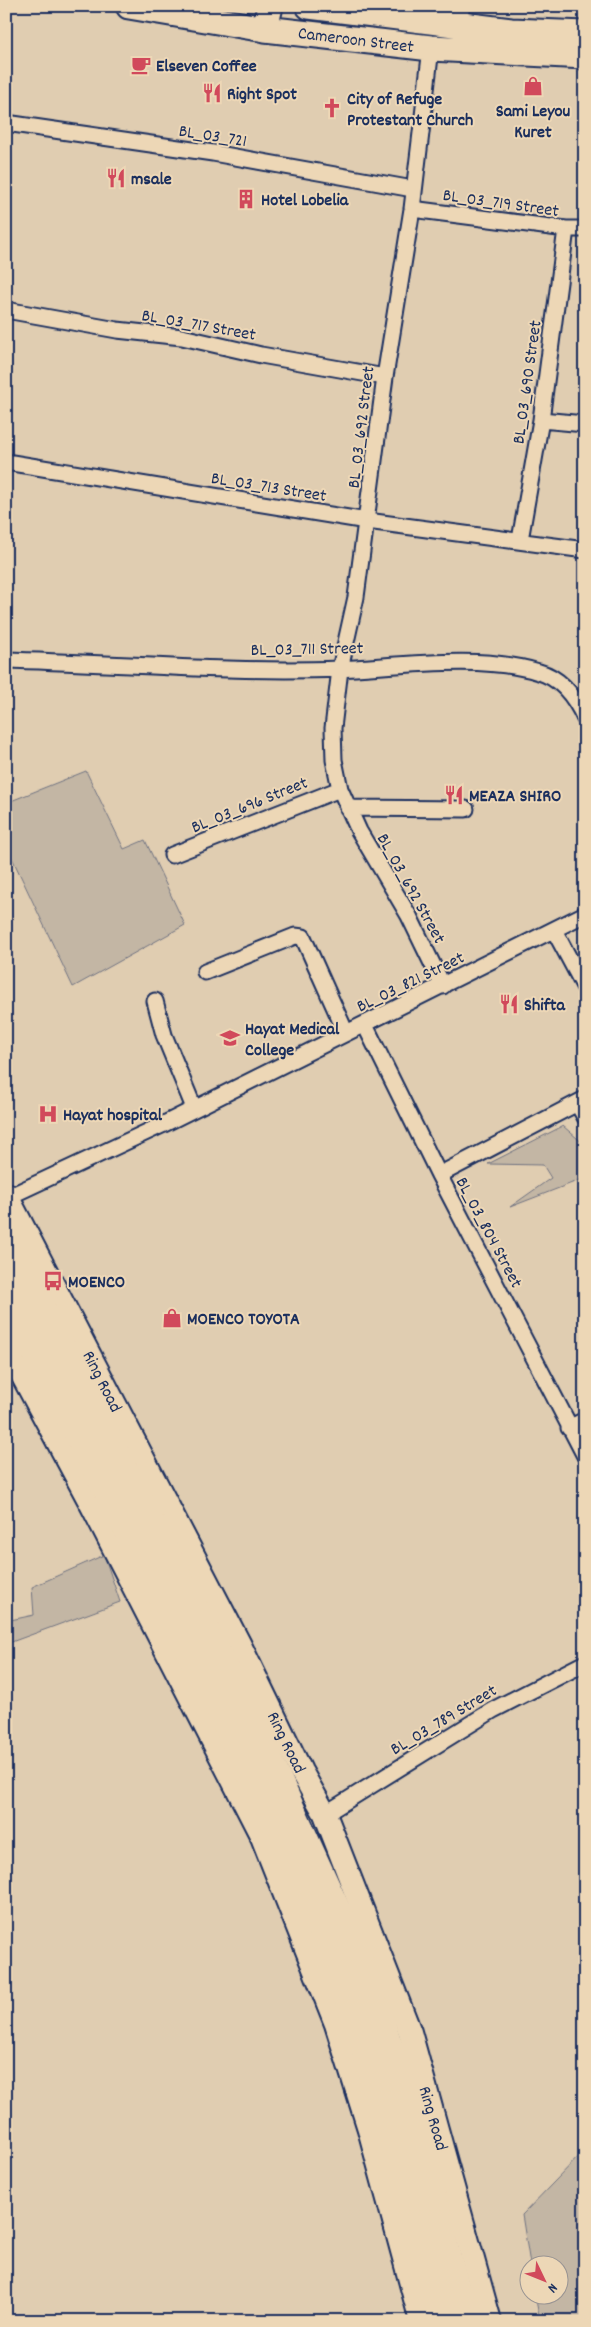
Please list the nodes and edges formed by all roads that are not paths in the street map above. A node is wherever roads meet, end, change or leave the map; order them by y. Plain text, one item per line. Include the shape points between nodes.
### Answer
1 (130, 6) edge
2 (309, 6) edge
3 (460, 16) edge
4 (267, 17) edge
5 (585, 34) edge
6 (431, 48) junction
7 (585, 56) edge
8 (6, 123) edge
9 (413, 189) junction
10 (412, 209) junction
11 (566, 229) junction
12 (585, 229) edge
13 (6, 310) edge
14 (385, 377) junction
15 (541, 420) junction
16 (585, 424) edge
17 (6, 462) edge
18 (367, 521) junction
19 (520, 540) junction
20 (585, 550) edge
21 (6, 660) edge
22 (340, 669) junction
23 (585, 719) edge
24 (340, 788) junction
25 (348, 808) junction
26 (466, 808) dead end
27 (172, 855) dead end
28 (585, 914) edge
29 (554, 930) junction
30 (205, 972) dead end
31 (443, 986) junction
32 (585, 988) edge
33 (155, 1001) dead end
34 (365, 1024) junction
35 (346, 1033) junction
36 (581, 1101) edge
37 (194, 1108) junction
38 (585, 1117) edge
39 (438, 1175) junction
40 (7, 1196) edge
41 (6, 1239) edge
42 (6, 1294) edge
43 (6, 1345) edge
44 (585, 1420) edge
45 (569, 1428) junction
46 (585, 1456) edge
47 (585, 1663) edge
48 (325, 1814) junction
49 (421, 2321) edge
50 (442, 2321) edge
51 (465, 2321) edge
52 (490, 2321) edge

1 - 4 main road, Cameroon Street
2 - 3 main road, Cameroon Street
3 - 5 main road, Cameroon Street via 511,31
4 - 6 main road, Cameroon Street
6 - 7 main road, Cameroon Street
6 - 9 street, BL_03_692 Street
8 - 9 street, BL_03_721 via 213,153
9 - 10 street, BL_03_692 Street
10 - 11 street, BL_03_719 Street
10 - 14 street, BL_03_692 Street
11 - 12 street, BL_03_719 Street
11 - 15 street, BL_03_690 Street
13 - 14 street, BL_03_717 Street via 117,330 182,337
14 - 18 street, BL_03_692 Street
15 - 16 street
15 - 19 street, BL_03_690 Street
17 - 18 street, BL_03_713 Street
18 - 19 street, BL_03_713 Street
18 - 22 street, BL_03_692 Street via 356,597
19 - 20 street, BL_03_713 Street
21 - 22 street, BL_03_711 Street
22 - 23 street, BL_03_711 Street via 402,663 519,666 559,681
22 - 24 street, BL_03_692 Street via 333,728 334,760
24 - 25 street, BL_03_692 Street
24 - 27 street, BL_03_696 Street
25 - 26 street, BL_03_692 Street
25 - 31 street, BL_03_692 Street via 409,916
28 - 29 street, BL_03_821 Street
29 - 31 street, BL_03_821 Street
29 - 32 street
30 - 35 street via 295,936 304,937
31 - 34 street, BL_03_821 Street
33 - 37 street via 164,1035
34 - 35 street, BL_03_821 Street
34 - 39 street, BL_03_804 Street
35 - 37 street, BL_03_821 Street
36 - 38 street
36 - 39 street
37 - 40 street, BL_03_821 Street
39 - 45 street, BL_03_804 Street
40 - 48 street, Ring Road via 239,1643 300,1771
41 - 51 highway, Ring Road via 248,1714 359,1960 410,2105
42 - 50 highway via 246,1761 315,1911 374,2075
43 - 49 street via 95,1510 262,1837 336,2024 369,2129
44 - 45 street
45 - 46 street, BL_03_804 Street
47 - 48 street, BL_03_789 Street via 493,1710
48 - 52 street, Ring Road via 410,2032

